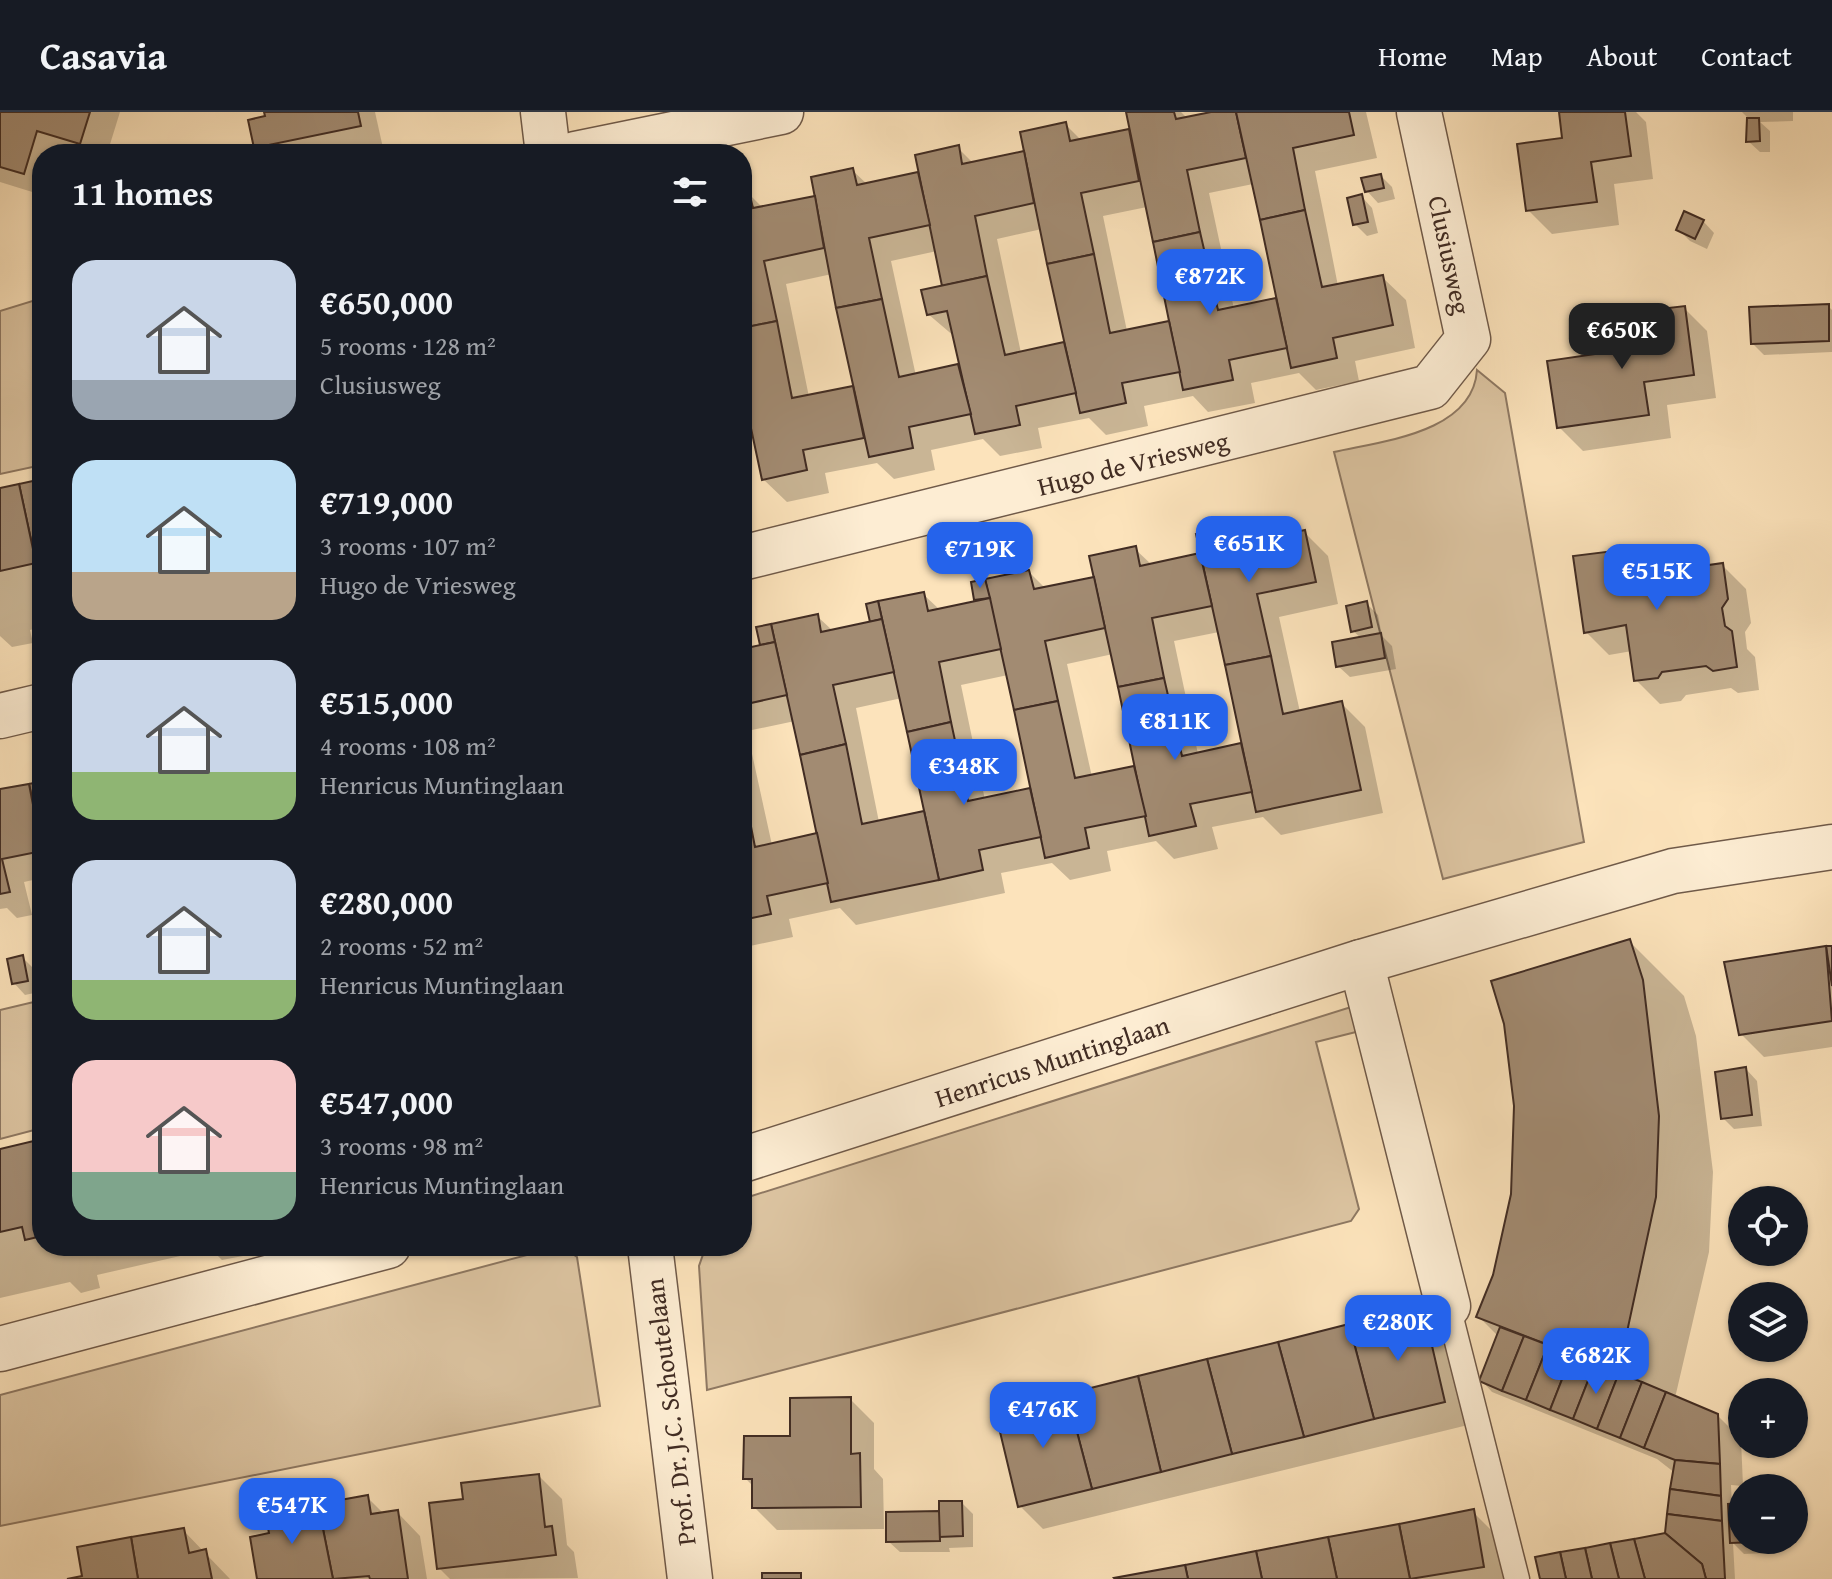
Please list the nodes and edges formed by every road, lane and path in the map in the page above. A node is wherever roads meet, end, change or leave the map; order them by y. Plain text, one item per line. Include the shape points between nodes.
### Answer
1 (543, 112) edge
2 (781, 112) edge
3 (1419, 112) edge
4 (547, 144) edge
5 (624, 144) edge
6 (1430, 387) joint
7 (752, 556) edge
8 (32, 708) edge
9 (0, 716) edge
10 (1832, 847) edge
11 (1361, 962) junction
12 (752, 1157) edge
13 (350, 1256) edge
14 (651, 1256) edge
15 (1448, 1306) joint
16 (0, 1349) edge
17 (690, 1579) edge
18 (1517, 1579) edge

1 - 4 street
2 - 5 street
3 - 6 street, Clusiusweg via 1468,339
6 - 7 street, Hugo de Vriesweg
8 - 9 street
10 - 11 street, Henricus Muntinglaan via 1673,871
11 - 12 street, Henricus Muntinglaan
11 - 15 street
13 - 16 street
14 - 17 street, Prof. Dr. J.C. Schoutelaan
15 - 18 lane

